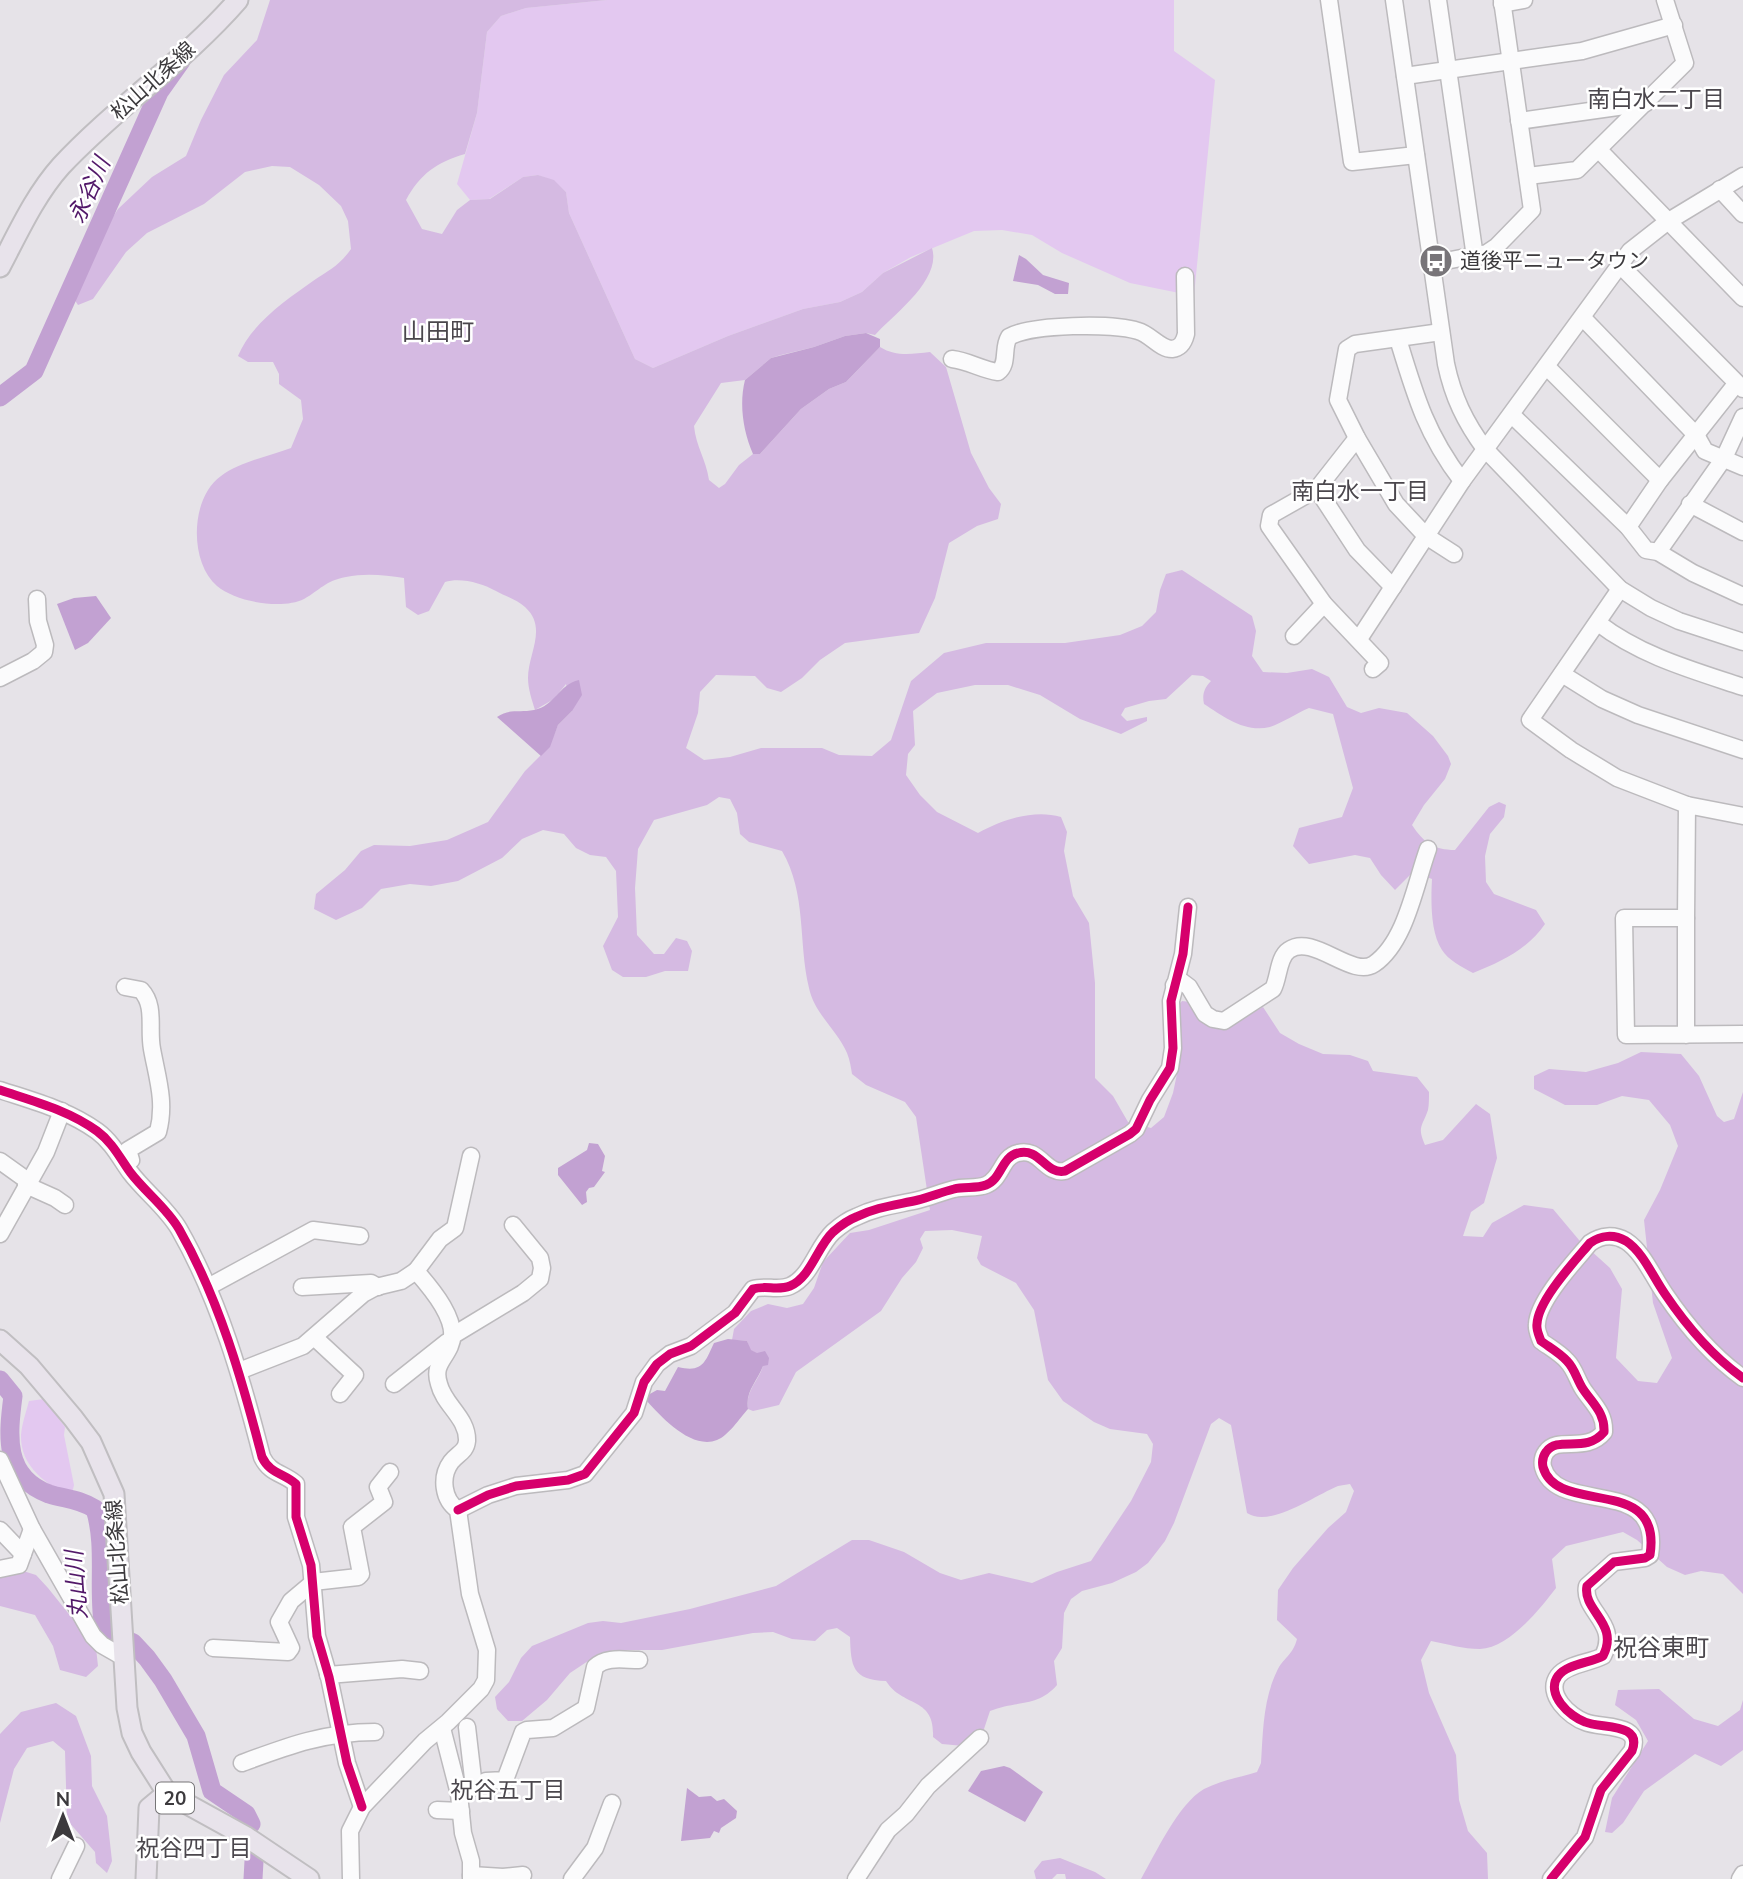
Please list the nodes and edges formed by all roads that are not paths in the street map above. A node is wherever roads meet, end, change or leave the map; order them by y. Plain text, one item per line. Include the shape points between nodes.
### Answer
1 (238, 0) edge
2 (1329, 0) edge
3 (1394, 0) edge
4 (1438, 0) edge
5 (1524, 0) edge
6 (1665, 0) edge
7 (1502, 2) edge
8 (1674, 24) junction
9 (1510, 61) junction
10 (1448, 70) junction
11 (1405, 76) junction
12 (1646, 103) junction
13 (1519, 121) junction
14 (1599, 150) junction
15 (1416, 155) junction
16 (1528, 176) junction
17 (1743, 176) edge
18 (1720, 189) junction
19 (1743, 214) edge
20 (1667, 222) junction
21 (1475, 257) junction
22 (1430, 264) junction
23 (1620, 265) junction
24 (0, 267) edge
25 (1185, 276) dead end
26 (1743, 298) edge
27 (1583, 318) junction
28 (1441, 332) junction
29 (1398, 339) junction
30 (952, 359) dead end
31 (1547, 367) junction
32 (1740, 386) edge
33 (1512, 415) junction
34 (1743, 417) edge
35 (1696, 435) junction
36 (1357, 438) junction
37 (1485, 449) junction
38 (1724, 458) junction
39 (1743, 467) edge
40 (1660, 480) junction
41 (1462, 481) junction
42 (1317, 489) junction
43 (1690, 504) junction
44 (1628, 527) junction
45 (1743, 532) edge
46 (1426, 536) junction
47 (1658, 552) junction
48 (1454, 554) dead end
49 (1393, 587) junction
50 (1620, 589) junction
51 (1743, 596) edge
52 (37, 599) dead end
53 (1324, 604) junction
54 (1598, 622) junction
55 (1294, 636) dead end
56 (1359, 639) junction
57 (1743, 642) edge
58 (1373, 669) dead end
59 (1562, 674) junction
60 (0, 678) edge
61 (1743, 687) edge
62 (1743, 750) edge
63 (1687, 805) junction
64 (1743, 816) edge
65 (1428, 849) dead end
66 (1188, 907) dead end
67 (1686, 918) junction
68 (1174, 985) junction
69 (125, 986) dead end
70 (1743, 1034) edge
71 (1686, 1035) junction
72 (0, 1090) edge
73 (62, 1111) junction
74 (471, 1156) dead end
75 (0, 1161) edge
76 (125, 1164) junction
77 (27, 1183) junction
78 (65, 1205) dead end
79 (513, 1225) dead end
80 (0, 1234) edge
81 (360, 1236) dead end
82 (416, 1271) junction
83 (208, 1287) junction
84 (302, 1287) dead end
85 (378, 1287) junction
86 (314, 1337) junction
87 (452, 1337) junction
88 (0, 1340) edge
89 (239, 1371) junction
90 (1743, 1378) edge
91 (394, 1384) dead end
92 (340, 1394) dead end
93 (2, 1471) edge
94 (390, 1472) dead end
95 (458, 1510) junction
96 (32, 1529) junction
97 (0, 1530) edge
98 (23, 1554) junction
99 (0, 1569) edge
100 (313, 1584) junction
101 (213, 1648) dead end
102 (123, 1657) junction
103 (639, 1660) dead end
104 (420, 1671) dead end
105 (328, 1675) junction
106 (467, 1727) dead end
107 (442, 1728) junction
108 (375, 1731) dead end
109 (339, 1733) junction
110 (980, 1738) dead end
111 (242, 1763) dead end
112 (466, 1790) junction
113 (167, 1793) junction
114 (612, 1803) dead end
115 (362, 1807) junction
116 (437, 1810) dead end
117 (460, 1811) junction
118 (76, 1846) dead end
119 (1743, 1874) edge
120 (523, 1875) dead end
121 (357, 1877) edge
122 (471, 1877) edge
123 (60, 1879) edge
124 (146, 1879) edge
125 (309, 1879) edge
126 (572, 1879) edge
127 (856, 1879) edge
128 (1551, 1879) edge
129 (1740, 1879) edge

1 - 24 main road, 松山北条線 via 60,168
2 - 15 street via 1352,162
3 - 11 street
4 - 10 street
5 - 7 street
6 - 8 street
7 - 9 street
8 - 9 street via 1582,51
8 - 12 street via 1685,63
9 - 10 street
9 - 13 street
10 - 11 street
10 - 21 street
11 - 15 street
12 - 13 street
12 - 14 street
13 - 16 street
14 - 16 street via 1577,170
14 - 20 street
15 - 22 street
16 - 21 street via 1532,210 1496,247
17 - 18 street
18 - 19 street
18 - 20 street
20 - 23 street via 1630,251
20 - 26 street
21 - 22 street
22 - 28 street
23 - 27 street
23 - 32 street
25 - 30 street via 1186,334 1178,347 1164,347 1135,330 1054,327 1028,329 1009,337 998,372
27 - 31 street
27 - 35 street
28 - 29 street
28 - 37 street via 1455,397
29 - 36 street via 1347,349 1338,400
29 - 41 street via 1421,412
31 - 33 street
31 - 40 street
32 - 35 street
33 - 37 street
33 - 44 street
34 - 38 street
35 - 38 street via 1704,451
35 - 40 street
36 - 42 street
36 - 46 street via 1396,504
37 - 41 street
37 - 50 street
38 - 39 street
38 - 43 street
40 - 44 street
41 - 46 street
42 - 49 street via 1357,550
42 - 53 street via 1271,515 1269,526
43 - 45 street
43 - 47 street
44 - 47 street via 1646,550
46 - 48 street
46 - 49 street
47 - 51 street
49 - 56 street
50 - 54 street
50 - 57 street via 1670,617
52 - 60 street via 44,652
53 - 55 street
53 - 56 street
54 - 59 street
54 - 61 street via 1656,658
56 - 58 street via 1380,663
59 - 62 street via 1638,715
59 - 63 street via 1530,720 1617,778
63 - 64 street
63 - 67 street
65 - 68 street via 1400,933 1374,964 1359,967 1306,947 1289,949 1273,989 1224,1021 1205,1014 1187,984
66 - 68 street
67 - 71 street
67 - 71 street via 1624,918 1626,1035
68 - 95 street via 1170,1068 1130,1134 1065,1171 1051,1169 1032,1153 1015,1153 997,1180 989,1184 883,1206 852,1219 833,1232 791,1285 753,1289 735,1313 691,1346 657,1364 644,1382 634,1413 585,1474 516,1486
69 - 76 street via 141,989 150,1005 152,1050 161,1093 158,1132 128,1150 131,1160
70 - 71 street
72 - 73 street
73 - 76 street via 98,1132
73 - 77 street via 46,1152
74 - 82 street via 455,1228 440,1239
75 - 77 street
76 - 83 street via 177,1226
77 - 78 street
77 - 80 street
79 - 87 street via 540,1258 540,1279
81 - 83 street via 313,1230
82 - 85 street
82 - 87 street via 441,1302
83 - 89 street
84 - 85 street via 371,1283
85 - 86 street via 347,1306
86 - 89 street via 303,1346
86 - 92 street via 355,1375
87 - 91 street
87 - 95 street via 437,1369 440,1389 458,1413 466,1437 464,1451 451,1463 445,1481 448,1501
88 - 102 main road, 松山北条線 / 20 via 73,1418 105,1470 114,1494
89 - 100 street via 266,1466 296,1484 296,1517
90 - 128 street via 1688,1325 1636,1249 1615,1237 1590,1243 1540,1313 1541,1340 1571,1366 1605,1425 1592,1443 1553,1446 1545,1452 1544,1471 1570,1491 1636,1510 1646,1520 1651,1539 1650,1555 1614,1562 1587,1586 1587,1599 1603,1620 1608,1647 1603,1656 1569,1668 1555,1685 1561,1704 1575,1717 1626,1730 1635,1744 1601,1790 1585,1837
93 - 96 street
94 - 100 street via 378,1487 384,1502 352,1527 361,1574
95 - 107 street via 465,1569 487,1650 487,1671 481,1689
96 - 98 street
96 - 102 street via 93,1636
97 - 98 street
98 - 99 street via 19,1565
100 - 101 street via 291,1601 279,1622 288,1652
100 - 105 street via 315,1623
102 - 113 main road, 松山北条線 / 20 via 132,1733
103 - 112 street via 598,1663 586,1708 553,1728 523,1732 505,1780 486,1781
104 - 105 street
105 - 109 street
106 - 112 street
107 - 112 street
107 - 115 street
108 - 109 street
109 - 111 street
109 - 115 street
110 - 127 street via 888,1829
112 - 117 street
113 - 124 main road, 20 via 149,1808
113 - 125 main road, 20 via 245,1836
114 - 126 street via 595,1848
115 - 121 street via 350,1831
116 - 117 street
117 - 122 street
118 - 123 street
119 - 129 street
120 - 122 street

